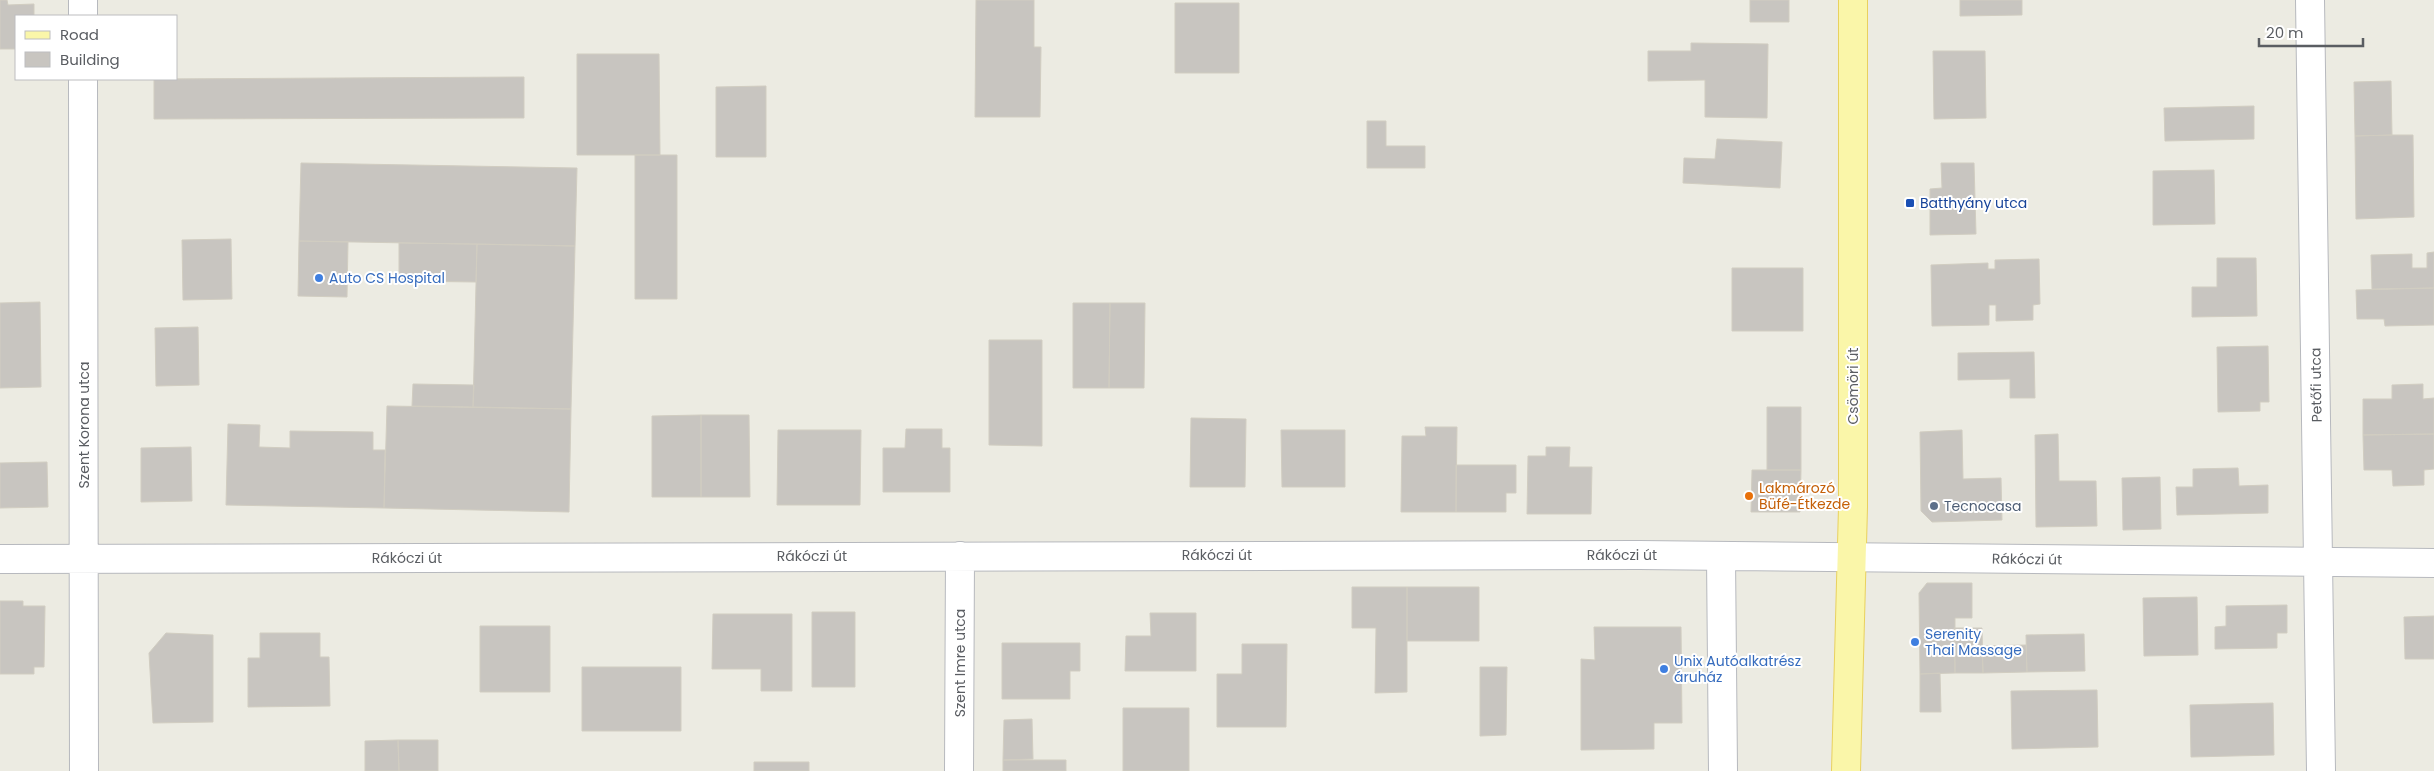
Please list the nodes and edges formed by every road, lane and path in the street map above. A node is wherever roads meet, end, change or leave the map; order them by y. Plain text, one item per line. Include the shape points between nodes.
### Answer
1 (83, 0) edge
2 (1853, 0) edge
3 (2310, 0) edge
4 (83, 15) edge
5 (83, 80) edge
6 (960, 556) junction
7 (1721, 557) junction
8 (1852, 557) junction
9 (0, 559) edge
10 (84, 560) junction
11 (2318, 562) junction
12 (2434, 563) edge
13 (84, 771) edge
14 (959, 771) edge
15 (1723, 771) edge
16 (1846, 771) edge
17 (2321, 771) edge

1 - 4 street
2 - 8 main road, Csömöri út
3 - 11 street, Petőfi utca
5 - 10 street, Szent Korona utca
6 - 7 street, Rákóczi út
6 - 10 street, Rákóczi út
6 - 14 street, Szent Imre utca
7 - 8 street, Rákóczi út
7 - 15 street
8 - 11 street, Rákóczi út
8 - 16 main road, Csömöri út
9 - 10 street, Rákóczi út
10 - 13 street, Szent Korona utca
11 - 12 street, Rákóczi út
11 - 17 street, Petőfi utca

